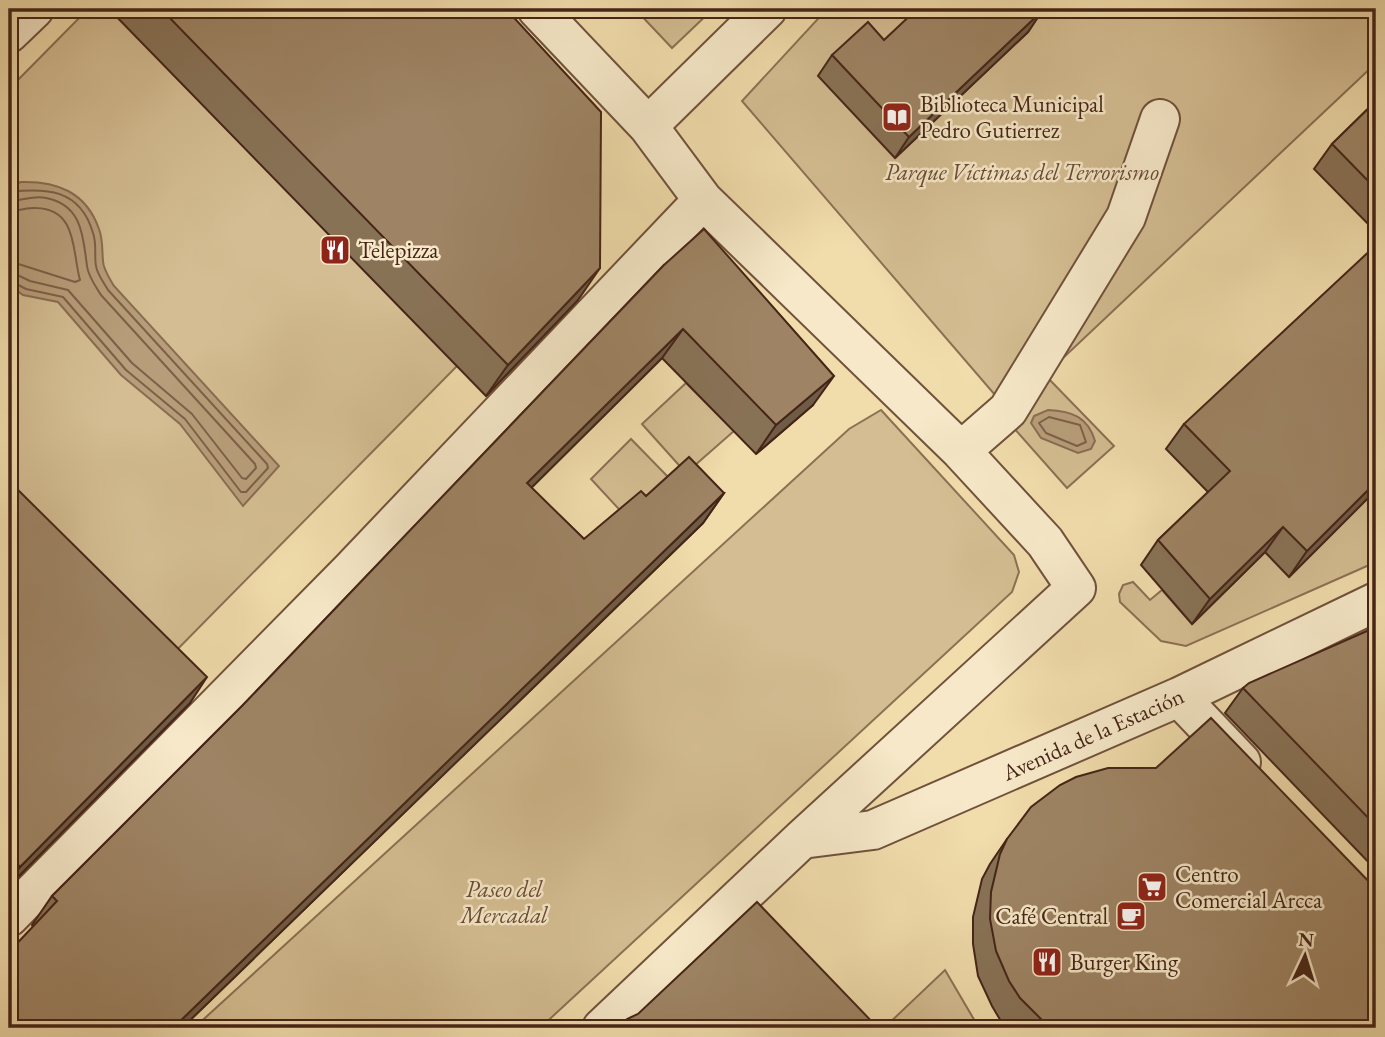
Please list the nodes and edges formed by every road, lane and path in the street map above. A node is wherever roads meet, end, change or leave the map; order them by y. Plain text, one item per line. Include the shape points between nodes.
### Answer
1 (33, 9) edge
2 (537, 9) edge
3 (767, 9) edge
4 (9, 33) edge
5 (1160, 119) dead end
6 (648, 126) junction
7 (703, 200) junction
8 (961, 451) junction
9 (1376, 602) edge
10 (1178, 697) junction
11 (1263, 785) edge
12 (802, 839) junction
13 (9, 917) edge
14 (602, 1028) edge

1 - 4 street
2 - 6 street
3 - 6 street
5 - 8 street via 1126,217 1008,410
6 - 7 street
7 - 8 street
7 - 13 street via 351,570
8 - 12 street via 1045,542 1076,588
9 - 10 street, Avenida de la Estación
10 - 11 street
10 - 12 street, Avenida de la Estación via 873,830
12 - 14 street

